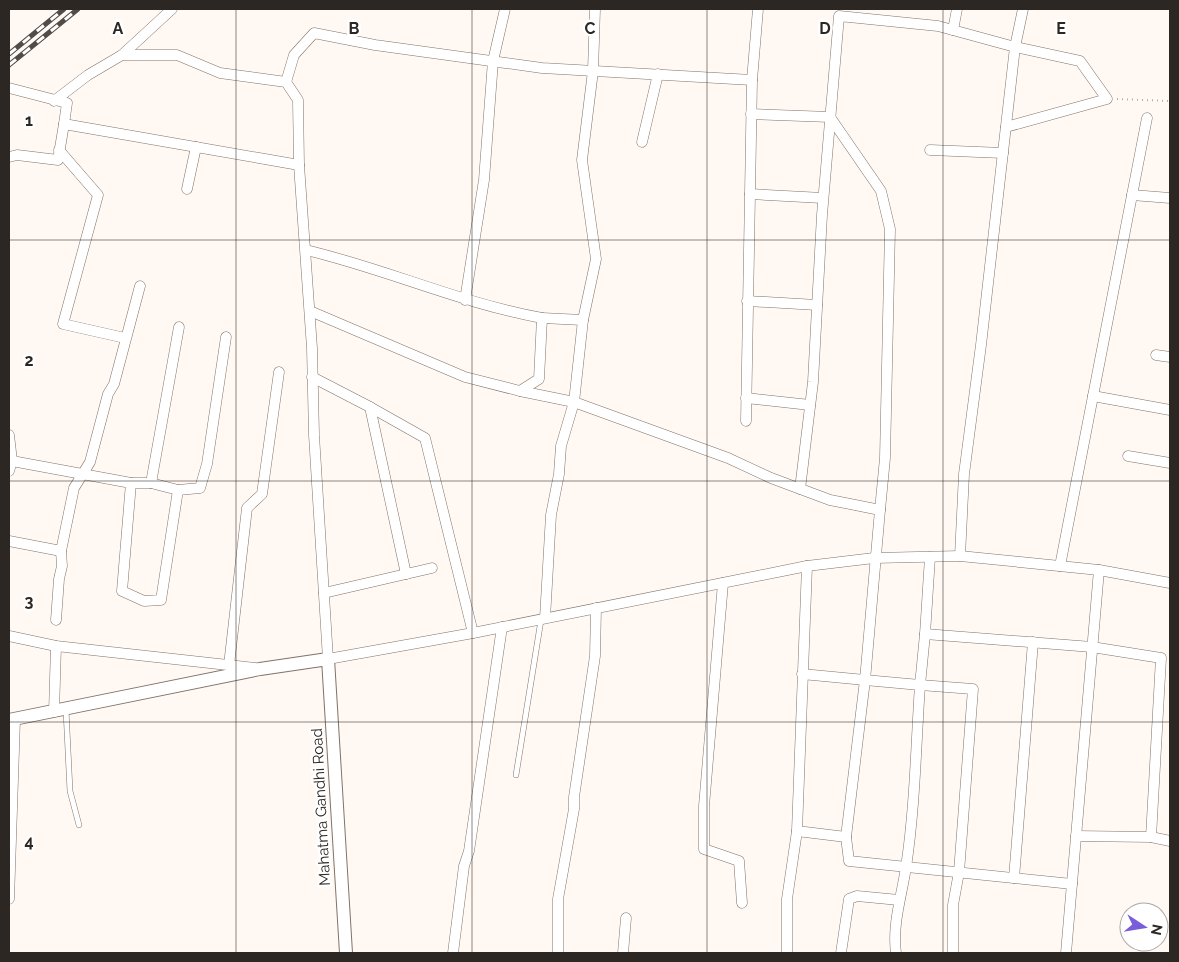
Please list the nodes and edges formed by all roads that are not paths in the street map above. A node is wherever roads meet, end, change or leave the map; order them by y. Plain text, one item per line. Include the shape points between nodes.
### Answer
1 (172, 9) edge
2 (505, 9) edge
3 (595, 9) edge
4 (758, 9) edge
5 (957, 9) edge
6 (1023, 9) edge
7 (838, 12) edge
8 (954, 30) junction
9 (1015, 47) junction
10 (122, 55) junction
11 (493, 61) junction
12 (593, 71) junction
13 (658, 74) junction
14 (752, 80) junction
15 (286, 82) junction
16 (9, 88) edge
17 (54, 101) junction
18 (751, 114) junction
19 (830, 117) junction
20 (1147, 118) dead end
21 (64, 124) junction
22 (1006, 127) junction
23 (642, 142) dead end
24 (196, 147) junction
25 (59, 150) junction
26 (930, 150) dead end
27 (1003, 153) junction
28 (9, 157) edge
29 (299, 164) junction
30 (187, 189) dead end
31 (750, 194) junction
32 (1132, 196) junction
33 (823, 198) junction
34 (1170, 198) edge
35 (306, 250) junction
36 (140, 286) dead end
37 (465, 300) junction
38 (748, 301) junction
39 (817, 305) junction
40 (310, 311) junction
41 (542, 318) junction
42 (583, 320) junction
43 (179, 327) dead end
44 (226, 337) dead end
45 (125, 338) junction
46 (1156, 355) dead end
47 (1170, 357) edge
48 (280, 372) dead end
49 (312, 378) junction
50 (520, 391) junction
51 (1093, 396) junction
52 (746, 398) junction
53 (574, 402) junction
54 (810, 405) junction
55 (370, 407) junction
56 (1170, 410) edge
57 (746, 421) dead end
58 (9, 435) edge
59 (1128, 456) dead end
60 (1170, 463) edge
61 (10, 466) edge
62 (83, 474) junction
63 (131, 483) junction
64 (151, 483) junction
65 (800, 489) junction
66 (178, 490) junction
67 (880, 510) junction
68 (9, 541) edge
69 (61, 551) junction
70 (960, 556) junction
71 (930, 557) junction
72 (874, 558) junction
73 (807, 566) junction
74 (1060, 566) junction
75 (432, 568) dead end
76 (1099, 570) junction
77 (406, 574) junction
78 (723, 583) junction
79 (1170, 583) edge
80 (324, 593) junction
81 (596, 608) junction
82 (543, 619) junction
83 (56, 620) dead end
84 (502, 627) junction
85 (473, 632) junction
86 (926, 634) junction
87 (9, 636) edge
88 (1033, 642) junction
89 (56, 646) junction
90 (1092, 647) junction
91 (328, 659) junction
92 (229, 665) junction
93 (260, 668) junction
94 (802, 674) junction
95 (865, 680) junction
96 (920, 685) junction
97 (60, 710) junction
98 (12, 719) edge
99 (516, 775) dead end
100 (79, 825) dead end
101 (797, 831) junction
102 (1076, 836) junction
103 (846, 837) junction
104 (1151, 838) junction
105 (1170, 840) edge
106 (906, 866) junction
107 (959, 872) junction
108 (1014, 878) junction
109 (1072, 884) junction
110 (9, 899) edge
111 (899, 900) junction
112 (742, 904) dead end
113 (626, 918) dead end
114 (346, 953) edge
115 (453, 953) edge
116 (558, 953) edge
117 (623, 953) edge
118 (787, 953) edge
119 (841, 953) edge
120 (896, 953) edge
121 (953, 953) edge
122 (1066, 953) edge

1 - 10 street
2 - 11 street
3 - 12 street
4 - 14 street
5 - 8 street
6 - 9 street
7 - 8 street
7 - 19 street
8 - 9 street
9 - 22 street
9 - 22 street via 1080,60 1107,99
10 - 15 street via 177,55 220,73
10 - 17 street
11 - 12 street
11 - 15 street via 314,34 294,55
11 - 37 street via 484,180
12 - 13 street
12 - 42 street via 582,160 596,259
13 - 14 street
13 - 23 street
14 - 18 street
15 - 29 street via 298,100
16 - 17 street
17 - 21 street via 67,103
18 - 19 street
18 - 31 street
19 - 33 street
19 - 67 street via 881,191 890,229 885,458
20 - 32 street
21 - 24 street
21 - 25 street
22 - 27 street
24 - 29 street
24 - 30 street
25 - 28 street via 58,160
25 - 45 street via 98,195 64,324
26 - 27 street
27 - 70 street via 964,474
29 - 35 street
31 - 33 street
31 - 38 street
32 - 34 street
32 - 51 street
33 - 39 street
35 - 37 street via 354,262
35 - 40 street
36 - 45 street
37 - 41 street
38 - 39 street
38 - 52 street
39 - 54 street
40 - 49 street
40 - 50 street via 465,377
41 - 42 street
41 - 50 street via 539,379
42 - 53 street
43 - 64 street
44 - 66 street via 202,486
45 - 62 street via 90,462
46 - 47 street
48 - 92 street via 262,494 247,508
49 - 55 street
49 - 80 street
50 - 53 street
51 - 56 street
51 - 74 street
52 - 54 street
52 - 57 street
53 - 65 street via 728,458
53 - 82 street via 561,446 551,515
54 - 65 street
55 - 77 street
55 - 85 street via 425,438
58 - 61 street
59 - 60 street
61 - 62 street
62 - 63 street
62 - 69 street via 74,488
63 - 64 street
63 - 66 street via 122,591 144,601 161,600
64 - 66 street
65 - 67 street via 830,500
67 - 72 street
68 - 69 street
69 - 83 street
70 - 71 street
70 - 74 street
71 - 72 street
71 - 86 street
72 - 73 street
72 - 95 street
73 - 78 street
73 - 94 street
74 - 76 street
75 - 77 street
76 - 79 street
76 - 90 street
77 - 80 street
78 - 81 street
78 - 112 street via 704,806 704,848 739,861
80 - 91 street
81 - 82 street
81 - 116 street via 595,656 558,899
82 - 84 street
82 - 99 lane
84 - 85 street
84 - 115 street
85 - 91 street
86 - 88 street
86 - 96 street
87 - 89 street
88 - 90 street
88 - 108 street
89 - 92 street
89 - 97 street
90 - 102 street
90 - 104 street via 1161,658
91 - 93 street
91 - 114 street, Mahatma Gandhi Road
92 - 93 street
93 - 97 street
94 - 95 street
94 - 101 street
95 - 96 street
95 - 103 street
96 - 106 street
96 - 107 street via 973,689
97 - 98 street
97 - 100 lane via 70,791
98 - 110 street
101 - 103 street
101 - 118 street via 787,899
102 - 104 street
102 - 109 street
103 - 106 street via 850,861
104 - 105 street
106 - 107 street
106 - 111 street
107 - 108 street
107 - 121 street via 953,905
108 - 109 street
109 - 122 street
111 - 119 street via 857,896 849,899
111 - 120 street
113 - 117 street

